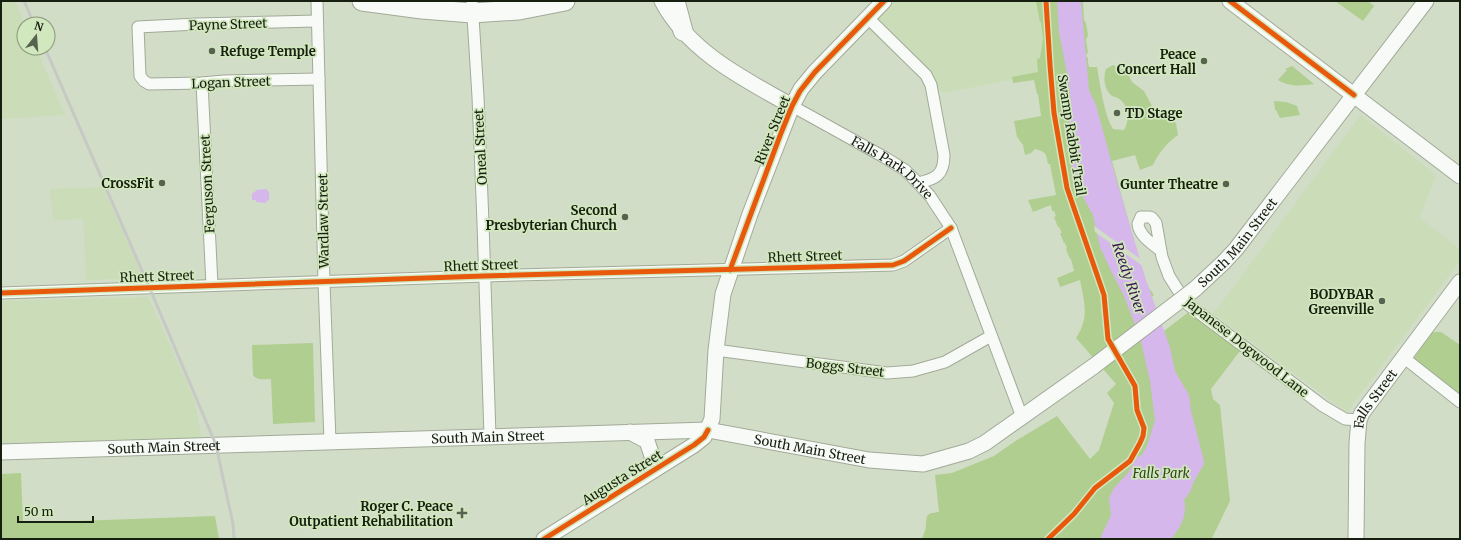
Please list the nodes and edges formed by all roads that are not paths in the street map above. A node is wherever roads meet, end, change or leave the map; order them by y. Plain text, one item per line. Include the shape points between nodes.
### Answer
1 (317, 1) edge
2 (362, 1) edge
3 (565, 1) edge
4 (662, 1) edge
5 (675, 1) edge
6 (884, 1) edge
7 (1230, 1) edge
8 (1426, 1) edge
9 (472, 7) edge
10 (867, 17) junction
11 (318, 21) junction
12 (683, 31) junction
13 (319, 79) junction
14 (144, 80) joint
15 (202, 83) junction
16 (1354, 95) junction
17 (792, 106) junction
18 (1460, 176) edge
19 (918, 183) junction
20 (951, 228) junction
21 (1160, 250) dead end
22 (730, 270) junction
23 (484, 276) junction
24 (324, 282) junction
25 (212, 285) junction
26 (1457, 291) edge
27 (1, 293) edge
28 (991, 336) junction
29 (716, 350) junction
30 (1403, 358) junction
31 (1460, 402) edge
32 (1022, 417) junction
33 (1359, 420) junction
34 (708, 430) junction
35 (628, 431) junction
36 (490, 436) junction
37 (330, 441) junction
38 (1, 452) edge
39 (652, 472) junction
40 (544, 539) edge
41 (1356, 539) edge

1 - 11 street, Wardlaw Street
2 - 9 highway via 422,10
3 - 9 highway via 519,10
4 - 12 street, Falls Park Drive
5 - 12 highway
6 - 10 street, River Street
7 - 16 street
8 - 16 street, South Main Street
9 - 23 street, Oneal Street via 484,223
10 - 17 street, River Street via 815,72 801,89
10 - 19 street via 929,80 944,165 937,176
11 - 13 street, Wardlaw Street
11 - 14 street, Payne Street via 138,27 139,70
12 - 17 street, Falls Park Drive via 708,55
13 - 15 street, Logan Street
13 - 24 street, Wardlaw Street
14 - 15 street, Logan Street via 149,84
15 - 25 street, Ferguson Street
16 - 18 street
16 - 32 street, South Main Street, bridge via 1236,249 1195,289
17 - 19 street, Falls Park Drive via 884,157 905,170
17 - 22 street, River Street
19 - 20 street, Falls Park Drive via 939,208
20 - 22 street, Rhett Street via 904,261 893,264
20 - 28 street, Falls Park Drive
21 - 33 street, Japanese Dogwood Lane via 1169,276 1186,303 1323,406 1344,419
22 - 23 street, Rhett Street
22 - 29 street, River Street via 723,294
23 - 24 street, Rhett Street
23 - 36 street, Oneal Street
24 - 25 street, Rhett Street
24 - 37 street, Wardlaw Street
25 - 27 street, Rhett Street
26 - 30 street, Falls Street
28 - 29 street, Boggs Street via 945,362 913,371 887,373
28 - 32 street, Falls Park Drive
29 - 34 street, River Street via 712,419
30 - 31 street
30 - 33 street, Falls Street via 1366,406
32 - 34 street, South Main Street via 969,451 923,464 869,460
33 - 41 street, Falls Street
34 - 35 street, South Main Street
34 - 39 street, Augusta Street via 704,437
35 - 36 street, South Main Street
35 - 39 street via 647,441 652,456
36 - 37 street, South Main Street
37 - 38 street, South Main Street
39 - 40 street, Augusta Street

